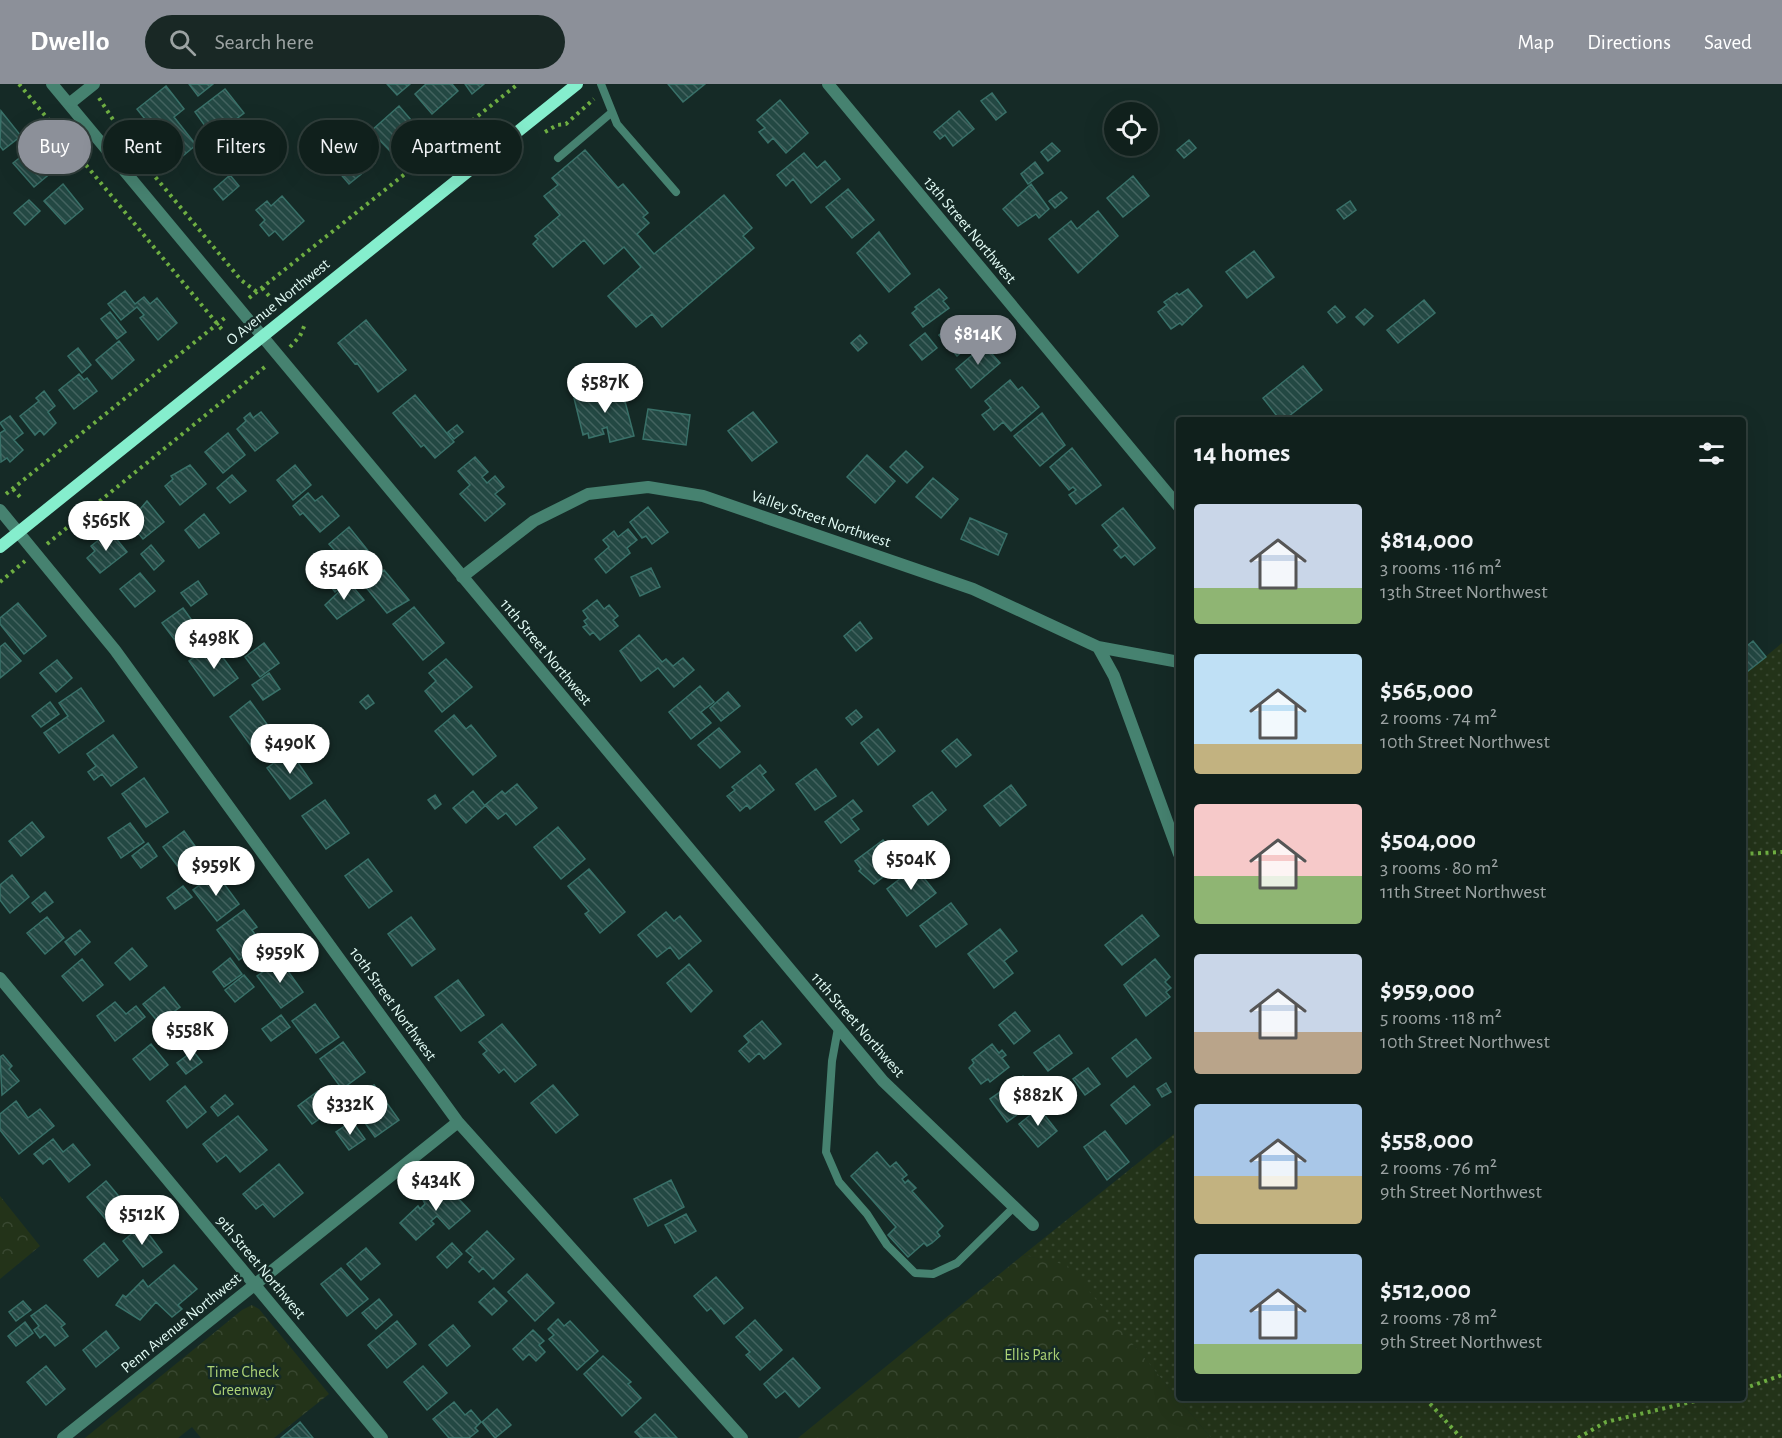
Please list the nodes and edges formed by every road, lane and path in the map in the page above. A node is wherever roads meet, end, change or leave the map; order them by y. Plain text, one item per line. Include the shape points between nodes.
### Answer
1 (18, 84) edge
2 (52, 84) edge
3 (518, 84) edge
4 (576, 84) edge
5 (601, 84) edge
6 (828, 84) edge
7 (92, 86) edge
8 (69, 104) junction
9 (611, 114) junction
10 (558, 158) dead end
11 (676, 192) dead end
12 (262, 288) junction
13 (257, 292) junction
14 (270, 297) dead end
15 (249, 298) dead end
16 (226, 317) dead end
17 (218, 324) junction
18 (294, 328) dead end
19 (224, 332) dead end
20 (300, 336) dead end
21 (261, 337) junction
22 (251, 365) dead end
23 (266, 366) dead end
24 (258, 373) junction
25 (13, 489) junction
26 (6, 494) dead end
27 (20, 497) dead end
28 (1176, 503) edge
29 (0, 510) edge
30 (48, 530) dead end
31 (18, 532) junction
32 (54, 538) junction
33 (46, 544) dead end
34 (0, 547) edge
35 (11, 559) dead end
36 (25, 561) dead end
37 (18, 567) junction
38 (462, 577) junction
39 (0, 582) edge
40 (1098, 647) junction
41 (1176, 661) edge
42 (1176, 846) edge
43 (1782, 852) edge
44 (1746, 855) edge
45 (0, 978) edge
46 (838, 1028) junction
47 (458, 1122) junction
48 (1014, 1207) junction
49 (1033, 1224) dead end
50 (255, 1285) junction
51 (1782, 1375) edge
52 (1746, 1388) edge
53 (1428, 1401) edge
54 (1695, 1401) edge
55 (63, 1438) edge
56 (382, 1438) edge
57 (743, 1438) edge
58 (1461, 1438) edge
59 (1578, 1438) edge

1 - 17 path
2 - 8 street, 11th Street Northwest
3 - 12 path
4 - 21 street, O Avenue Northwest
5 - 9 lane
6 - 28 street, 13th Street Northwest
7 - 8 street
7 - 13 path via 132,149 241,280
8 - 21 street, 11th Street Northwest
9 - 10 lane
9 - 11 lane
12 - 13 path
12 - 14 path
13 - 15 path
16 - 17 path
17 - 19 path
17 - 25 path
18 - 20 path
21 - 31 street, O Avenue Northwest
21 - 38 street, 11th Street Northwest
22 - 24 path
23 - 24 path
24 - 32 path
25 - 26 path
25 - 27 path
29 - 31 street, 10th Street Northwest
30 - 32 path
31 - 34 street, O Avenue Northwest
31 - 47 street, 10th Street Northwest via 115,650
32 - 33 path
35 - 37 path
36 - 37 path
37 - 39 path
38 - 40 street, Valley Street Northwest via 534,521 588,494 648,487 703,496 973,589
38 - 46 street, 11th Street Northwest
40 - 41 street, Valley Street Northwest
40 - 42 street via 1114,676
43 - 44 path
45 - 50 street, 9th Street Northwest
46 - 48 street, 11th Street Northwest via 883,1082
46 - 48 lane via 826,1152 839,1182 887,1245 915,1272 933,1274 957,1263
47 - 50 street, Penn Avenue Northwest
47 - 57 street, 10th Street Northwest
48 - 49 street, 11th Street Northwest
50 - 55 street, Penn Avenue Northwest
50 - 56 street, 9th Street Northwest
51 - 52 path
53 - 58 path
54 - 59 path via 1606,1422

